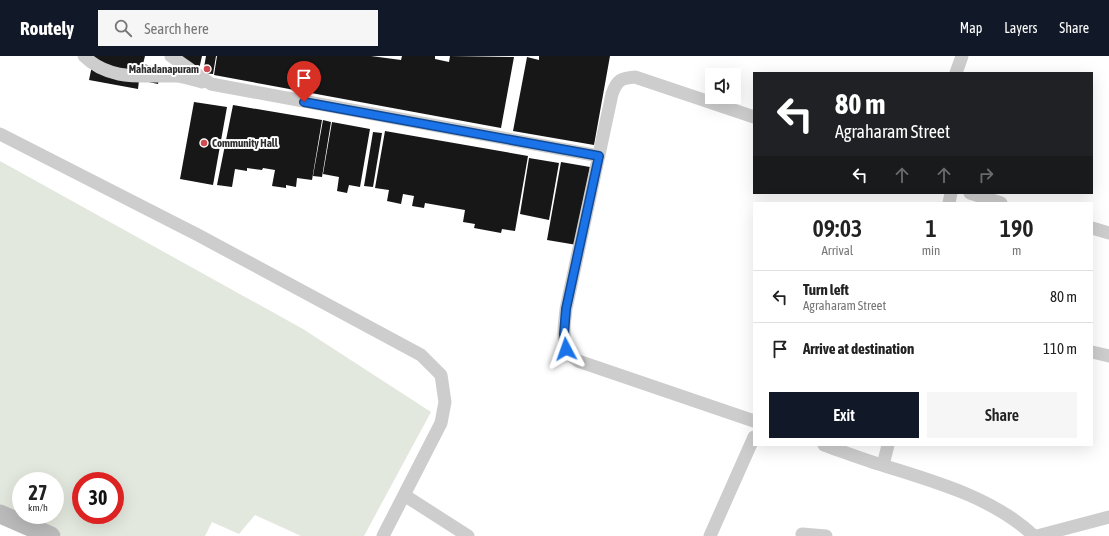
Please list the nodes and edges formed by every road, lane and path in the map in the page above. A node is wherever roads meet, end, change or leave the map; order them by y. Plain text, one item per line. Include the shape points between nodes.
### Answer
1 (84, 56) edge
2 (171, 56) edge
3 (962, 56) edge
4 (956, 72) edge
5 (211, 84) junction
6 (753, 117) edge
7 (0, 134) edge
8 (599, 156) junction
9 (973, 194) edge
10 (998, 202) edge
11 (1093, 228) edge
12 (1109, 233) edge
13 (1093, 352) edge
14 (1109, 356) edge
15 (753, 421) edge
16 (753, 439) edge
17 (827, 446) edge
18 (888, 446) edge
19 (883, 466) junction
20 (404, 496) junction
21 (0, 514) edge
22 (1109, 517) edge
23 (802, 534) dead end
24 (51, 536) edge
25 (383, 536) edge
26 (468, 536) edge
27 (710, 536) edge
28 (826, 536) edge
29 (1035, 536) edge

1 - 5 street via 104,70 122,75 180,76
2 - 5 street
3 - 4 street
5 - 8 street
6 - 8 street via 635,77 624,77 616,84 612,94
7 - 20 street via 198,235 421,355 441,375 445,402 441,424
8 - 15 street via 566,309 566,349 578,361
9 - 10 street
11 - 12 street
13 - 14 street
16 - 27 street
17 - 19 street
18 - 19 street
19 - 29 street via 934,481 979,499
20 - 25 street
20 - 26 street
21 - 24 street
22 - 29 street
23 - 28 street

